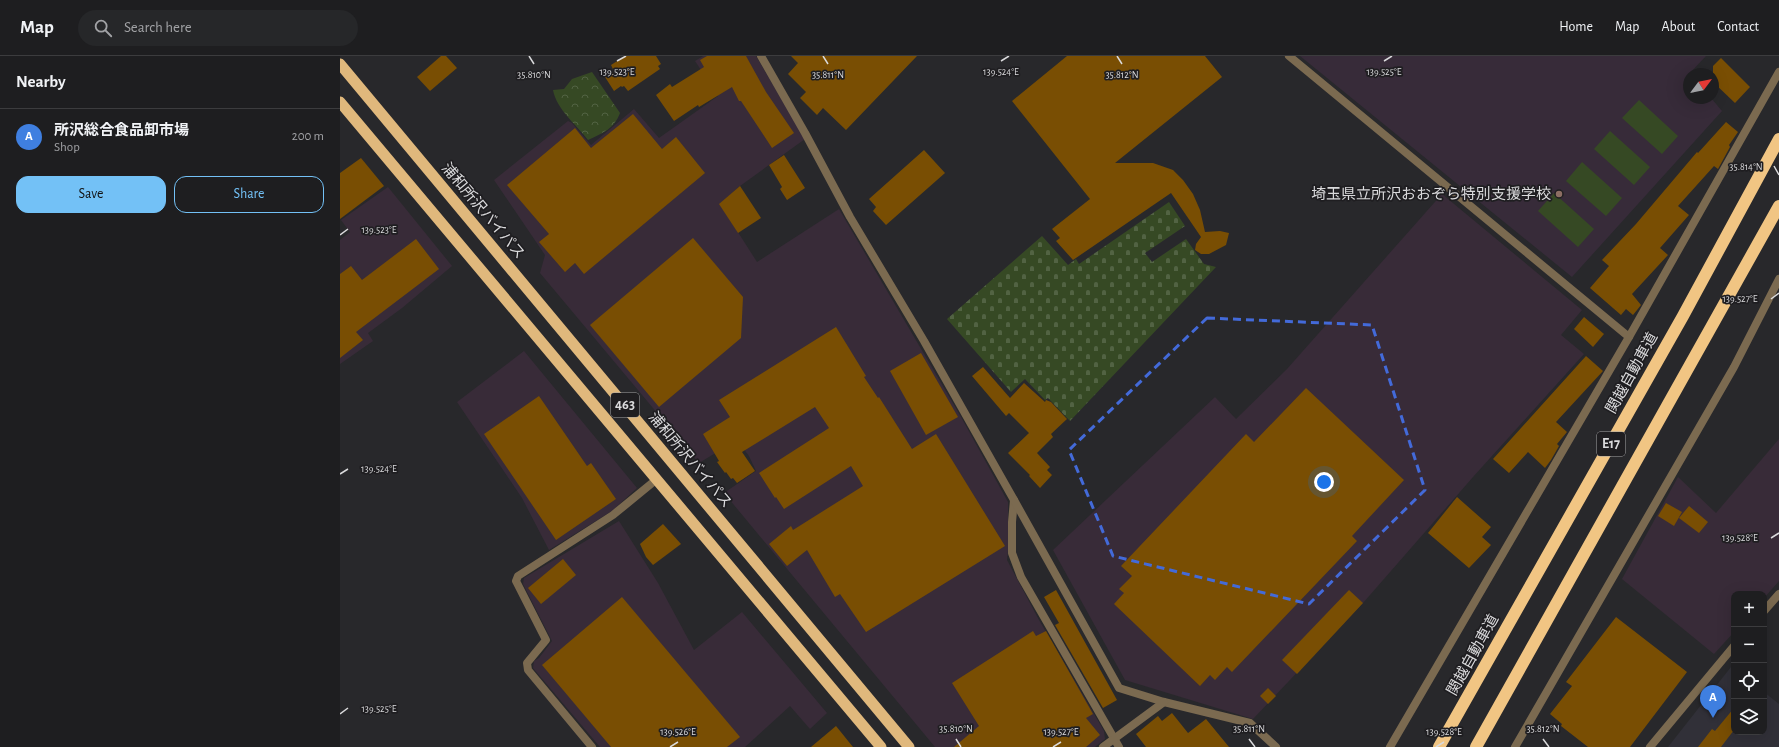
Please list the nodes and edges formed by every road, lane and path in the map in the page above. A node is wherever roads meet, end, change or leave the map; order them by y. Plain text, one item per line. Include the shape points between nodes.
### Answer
1 (761, 56) edge
2 (1289, 56) edge
3 (340, 64) edge
4 (1779, 72) edge
5 (340, 102) edge
6 (1779, 139) edge
7 (1779, 206) edge
8 (1779, 279) edge
9 (1629, 337) junction
10 (657, 478) junction
11 (1014, 500) junction
12 (1779, 594) edge
13 (1767, 608) edge
14 (1731, 650) edge
15 (1164, 702) junction
16 (1114, 738) junction
17 (592, 747) edge
18 (881, 747) edge
19 (909, 747) edge
20 (1103, 747) edge
21 (1119, 747) edge
22 (1276, 747) edge
23 (1390, 747) edge
24 (1439, 747) edge
25 (1476, 747) edge
26 (1515, 747) edge
27 (1650, 747) edge

1 - 11 street via 850,217
2 - 9 street
3 - 19 highway, 浦和所沢バイパス / 463
4 - 9 street
5 - 10 highway, 463
6 - 24 highway, 関越自動車道 / E17 via 1679,323
7 - 25 highway, E17
8 - 26 street via 1734,367
9 - 23 street
10 - 17 street via 613,515 518,576 516,580 546,640 527,663 528,670
10 - 18 highway, 463
11 - 15 street via 1119,688
11 - 16 street via 1012,553 1021,577
12 - 13 street
14 - 27 street
15 - 16 street
15 - 22 street via 1250,723
16 - 20 street
16 - 21 street

